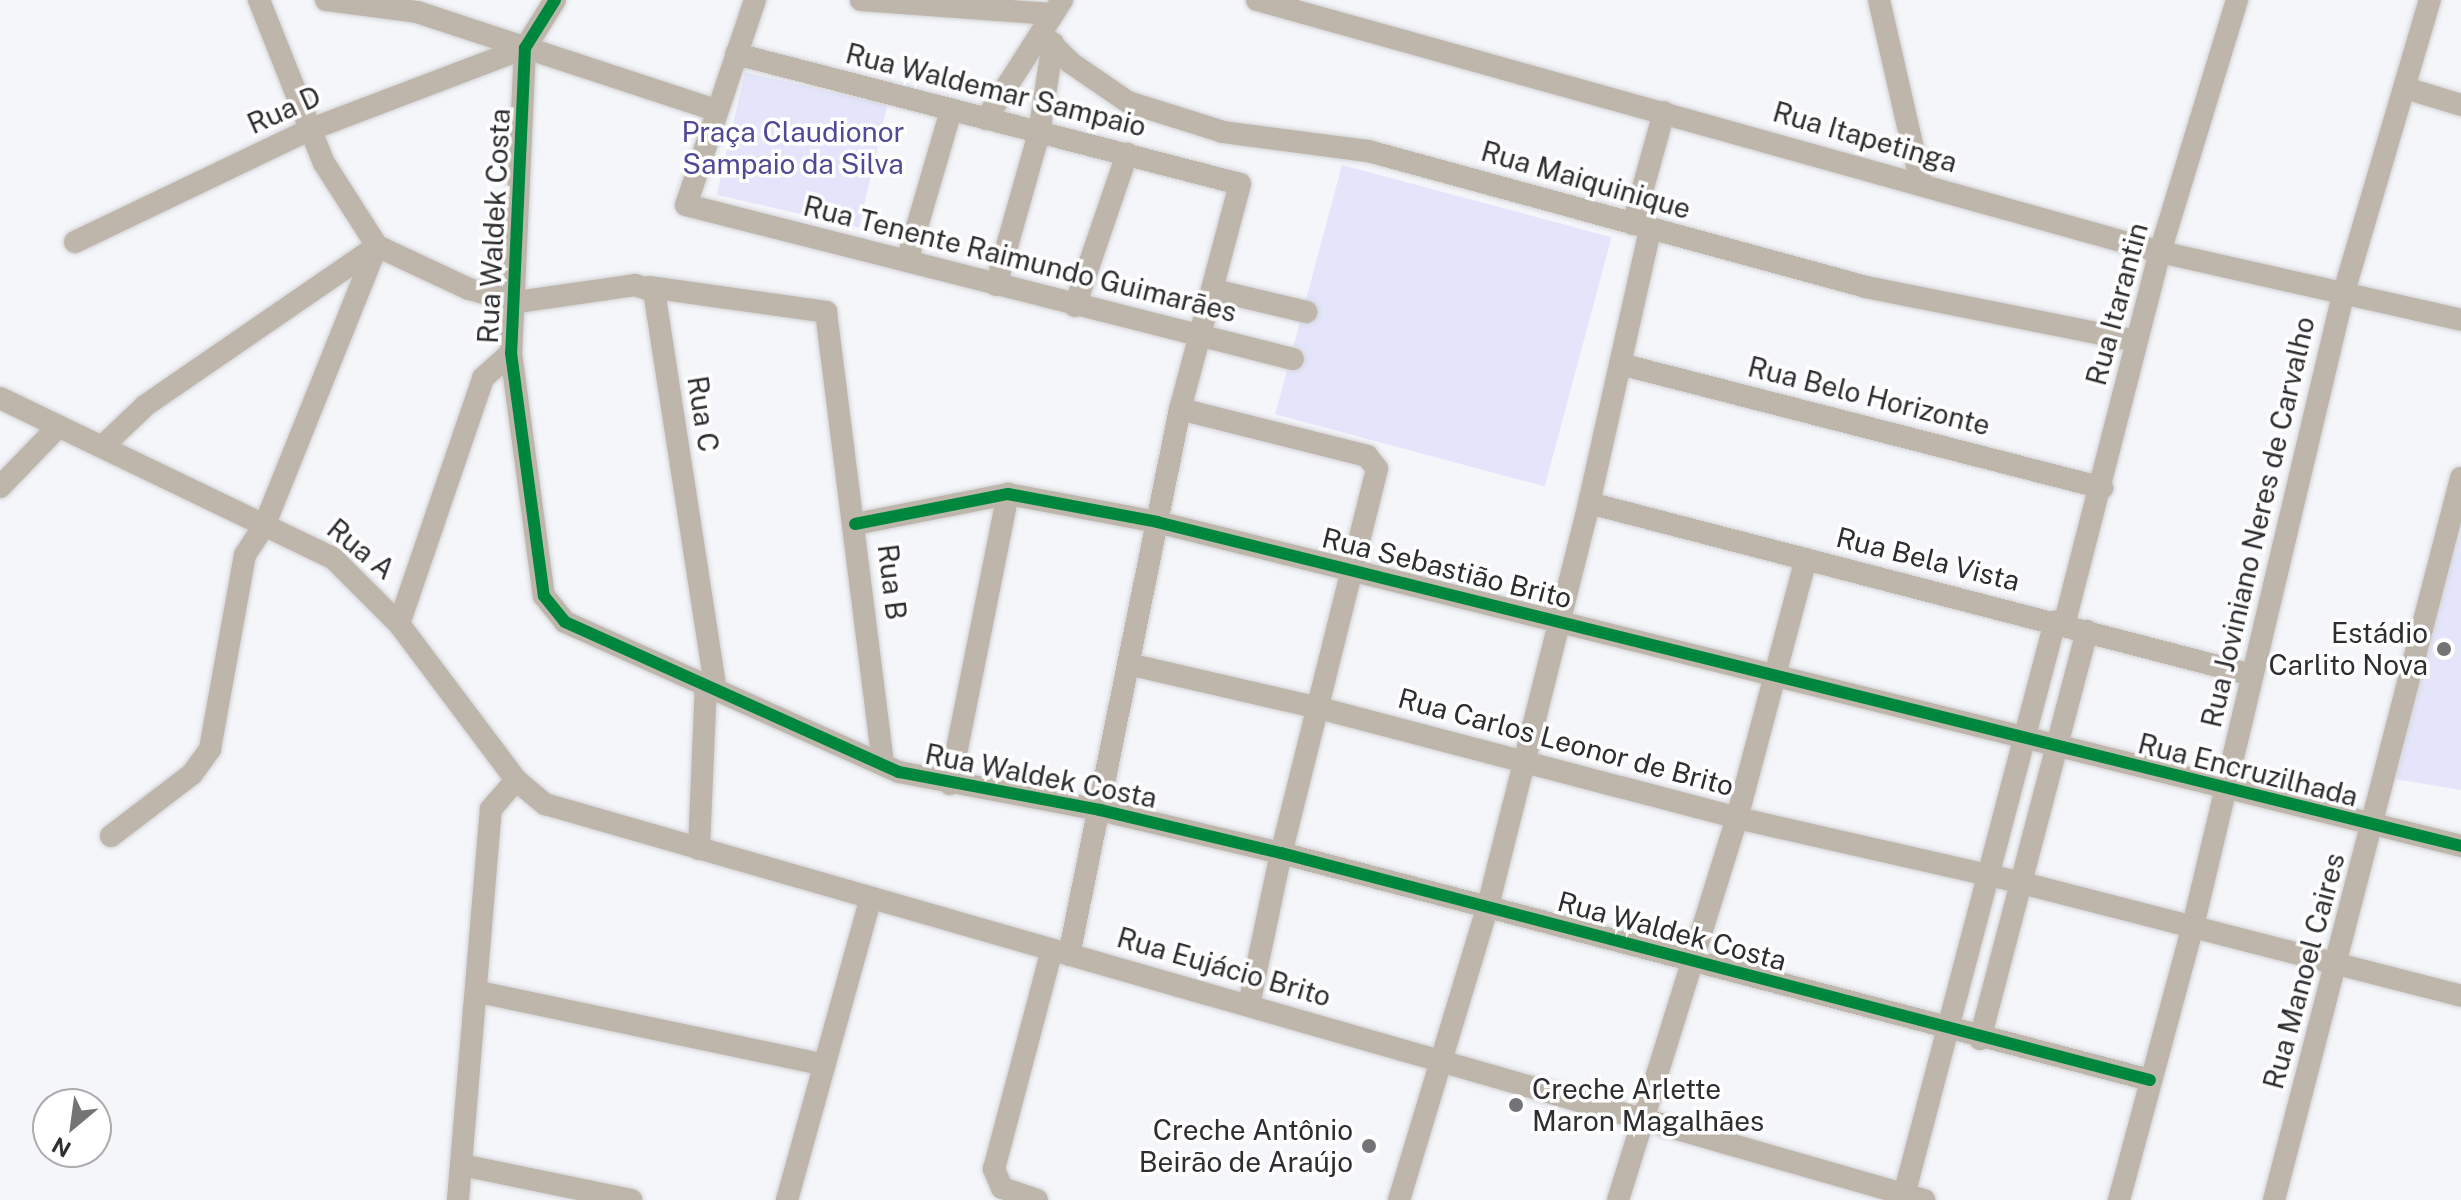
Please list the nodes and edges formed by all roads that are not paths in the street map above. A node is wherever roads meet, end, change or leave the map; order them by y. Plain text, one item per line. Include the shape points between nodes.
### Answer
1 (259, 0) edge
2 (326, 0) edge
3 (555, 0) edge
4 (755, 0) edge
5 (861, 0) edge
6 (1257, 0) edge
7 (1879, 0) edge
8 (2237, 0) edge
9 (2430, 0) edge
10 (1052, 23) edge
11 (525, 48) junction
12 (736, 54) junction
13 (2405, 88) junction
14 (2461, 105) edge
15 (715, 110) junction
16 (951, 111) junction
17 (1664, 112) junction
18 (986, 119) junction
19 (309, 130) junction
20 (1039, 133) junction
21 (1127, 154) junction
22 (1921, 183) junction
23 (1642, 227) junction
24 (75, 242) dead end
25 (377, 246) junction
26 (2160, 252) junction
27 (907, 261) junction
28 (996, 285) junction
29 (649, 287) junction
30 (1214, 290) junction
31 (2343, 295) junction
32 (517, 302) junction
33 (1075, 306) junction
34 (1306, 312) dead end
35 (2461, 320) edge
36 (1196, 336) junction
37 (2136, 341) junction
38 (511, 353) junction
39 (1293, 359) dead end
40 (1620, 364) junction
41 (0, 398) edge
42 (1180, 409) junction
43 (58, 427) junction
44 (103, 446) junction
45 (2461, 478) edge
46 (0, 487) edge
47 (2102, 488) junction
48 (1008, 494) junction
49 (1589, 503) junction
50 (1157, 522) junction
51 (265, 524) junction
52 (855, 524) junction
53 (1806, 559) junction
54 (1355, 571) junction
55 (1560, 620) junction
56 (399, 624) junction
57 (2060, 624) junction
58 (2087, 631) junction
59 (1128, 664) junction
60 (1774, 675) junction
61 (2252, 675) junction
62 (710, 683) junction
63 (1319, 708) junction
64 (2024, 737) junction
65 (2057, 746) junction
66 (1524, 762) junction
67 (883, 764) junction
68 (516, 780) junction
69 (950, 784) junction
70 (2224, 790) junction
71 (1100, 810) junction
72 (1737, 818) junction
73 (2373, 826) junction
74 (111, 836) dead end
75 (2461, 846) edge
76 (699, 849) junction
77 (1281, 853) junction
78 (1990, 875) junction
79 (2022, 883) junction
80 (871, 898) junction
81 (1488, 906) junction
82 (2193, 926) junction
83 (1061, 952) junction
84 (1694, 962) junction
85 (2339, 964) junction
86 (479, 992) junction
87 (2461, 996) edge
88 (1249, 1005) junction
89 (1950, 1031) junction
90 (1980, 1039) junction
91 (1444, 1060) junction
92 (824, 1065) junction
93 (2150, 1080) junction
94 (1647, 1118) junction
95 (462, 1165) junction
96 (1914, 1197) edge
97 (458, 1200) edge
98 (631, 1200) edge
99 (787, 1200) edge
100 (1037, 1200) edge
101 (1399, 1200) edge
102 (1618, 1200) edge
103 (2119, 1200) edge
104 (2274, 1200) edge

1 - 19 street
2 - 11 street via 417,12
3 - 11 street
4 - 12 street
5 - 10 street
6 - 17 street, Rua Itapetinga
7 - 22 street
8 - 26 street, Rua Itarantin
9 - 13 street, Rua Joviniano Neres de Carvalho
10 - 18 street
10 - 20 street
10 - 23 street, Rua Maiquinique via 1100,85 1155,112 1223,132 1368,151
11 - 15 street
11 - 19 street, Rua D
11 - 32 street, Rua Waldek Costa
12 - 15 street
12 - 16 street, Rua Waldemar Sampaio
13 - 14 street
13 - 31 street, Rua Joviniano Neres de Carvalho
15 - 27 street, Rua Tenente Raimundo Guimarães via 686,205
16 - 18 street, Rua Waldemar Sampaio
16 - 27 street
17 - 22 street, Rua Itapetinga
17 - 23 street
18 - 20 street, Rua Waldemar Sampaio
19 - 24 street, Rua D
19 - 25 street
20 - 21 street, Rua Waldemar Sampaio
20 - 28 street
21 - 30 street, Rua Waldemar Sampaio via 1240,184
21 - 33 street
22 - 26 street, Rua Itapetinga
23 - 37 street, Rua Maiquinique via 1866,287
23 - 40 street
25 - 32 street via 469,289
25 - 44 street via 146,405
25 - 51 street
26 - 31 street, Rua Itapetinga
26 - 37 street, Rua Itarantin
27 - 28 street, Rua Tenente Raimundo Guimarães
28 - 33 street, Rua Tenente Raimundo Guimarães
29 - 32 street
29 - 52 street, Rua B via 826,312
29 - 62 street, Rua C via 660,307
30 - 34 street
30 - 36 street
31 - 35 street, Rua Itapetinga
31 - 61 street, Rua Joviniano Neres de Carvalho
32 - 38 street, Rua Waldek Costa
33 - 36 street, Rua Tenente Raimundo Guimarães
36 - 39 street, Rua Tenente Raimundo Guimarães
36 - 42 street
37 - 47 street, Rua Itarantin
38 - 56 street via 483,378
38 - 62 street, Rua Waldek Costa via 548,607 565,622
40 - 47 street, Rua Belo Horizonte
40 - 49 street
41 - 43 street, Rua A
42 - 50 street
42 - 54 street via 1372,458 1377,469
43 - 44 street, Rua A
43 - 46 street
44 - 51 street, Rua A
45 - 73 street, Rua Manoel Caires
47 - 57 street, Rua Itarantin
48 - 50 street, Rua Sebastião Brito
48 - 52 street, Rua Sebastião Brito
48 - 69 street
49 - 53 street, Rua Bela Vista
49 - 55 street
50 - 54 street, Rua Sebastião Brito
50 - 59 street
51 - 56 street, Rua A via 333,558
51 - 74 street via 245,555 210,749 192,774
52 - 67 street, Rua B
53 - 57 street, Rua Bela Vista
53 - 60 street
54 - 55 street, Rua Sebastião Brito
54 - 63 street
55 - 60 street, Rua Sebastião Brito
55 - 66 street
56 - 68 street, Rua A
57 - 58 street, Rua Bela Vista
57 - 64 street, Rua Itarantin
58 - 61 street, Rua Bela Vista
58 - 65 street
59 - 63 street, Rua Carlos Leonor de Brito
59 - 71 street
60 - 64 street, Rua Sebastião Brito
60 - 72 street
61 - 70 street, Rua Joviniano Neres de Carvalho
62 - 67 street, Rua Waldek Costa
62 - 76 street, Rua C
63 - 66 street, Rua Carlos Leonor de Brito
63 - 77 street
64 - 65 street, Rua Encruzilhada
64 - 78 street, Rua Itarantin
65 - 70 street, Rua Encruzilhada
65 - 79 street
66 - 72 street, Rua Carlos Leonor de Brito
66 - 81 street
67 - 69 street, Rua Waldek Costa
68 - 76 street, Rua Eujácio Brito via 545,804
68 - 86 street via 491,809
69 - 71 street, Rua Waldek Costa
70 - 73 street, Rua Encruzilhada
70 - 82 street, Rua Joviniano Neres de Carvalho
71 - 77 street, Rua Waldek Costa
71 - 83 street
72 - 78 street, Rua Carlos Leonor de Brito
72 - 84 street
73 - 75 street, Rua Encruzilhada
73 - 85 street, Rua Manoel Caires
76 - 80 street, Rua Eujácio Brito
77 - 81 street, Rua Waldek Costa
77 - 88 street
78 - 79 street, Rua Carlos Leonor de Brito
78 - 89 street, Rua Itarantin
79 - 82 street, Rua Carlos Leonor de Brito
79 - 90 street
80 - 83 street, Rua Eujácio Brito
80 - 92 street
81 - 84 street, Rua Waldek Costa
81 - 91 street
82 - 85 street, Rua Carlos Leonor de Brito
82 - 93 street, Rua Joviniano Neres de Carvalho
83 - 88 street, Rua Eujácio Brito
83 - 100 street via 994,1169 1002,1188
84 - 89 street, Rua Waldek Costa
84 - 94 street
85 - 87 street, Rua Carlos Leonor de Brito
85 - 104 street, Rua Manoel Caires
86 - 92 street
86 - 95 street
88 - 91 street, Rua Eujácio Brito
89 - 90 street, Rua Waldek Costa
89 - 96 street, Rua Itarantin
90 - 93 street, Rua Waldek Costa
91 - 94 street, Rua Eujácio Brito
91 - 101 street
92 - 99 street
93 - 103 street, Rua Joviniano Neres de Carvalho
94 - 96 street, Rua Eujácio Brito
94 - 102 street
95 - 97 street
95 - 98 street

